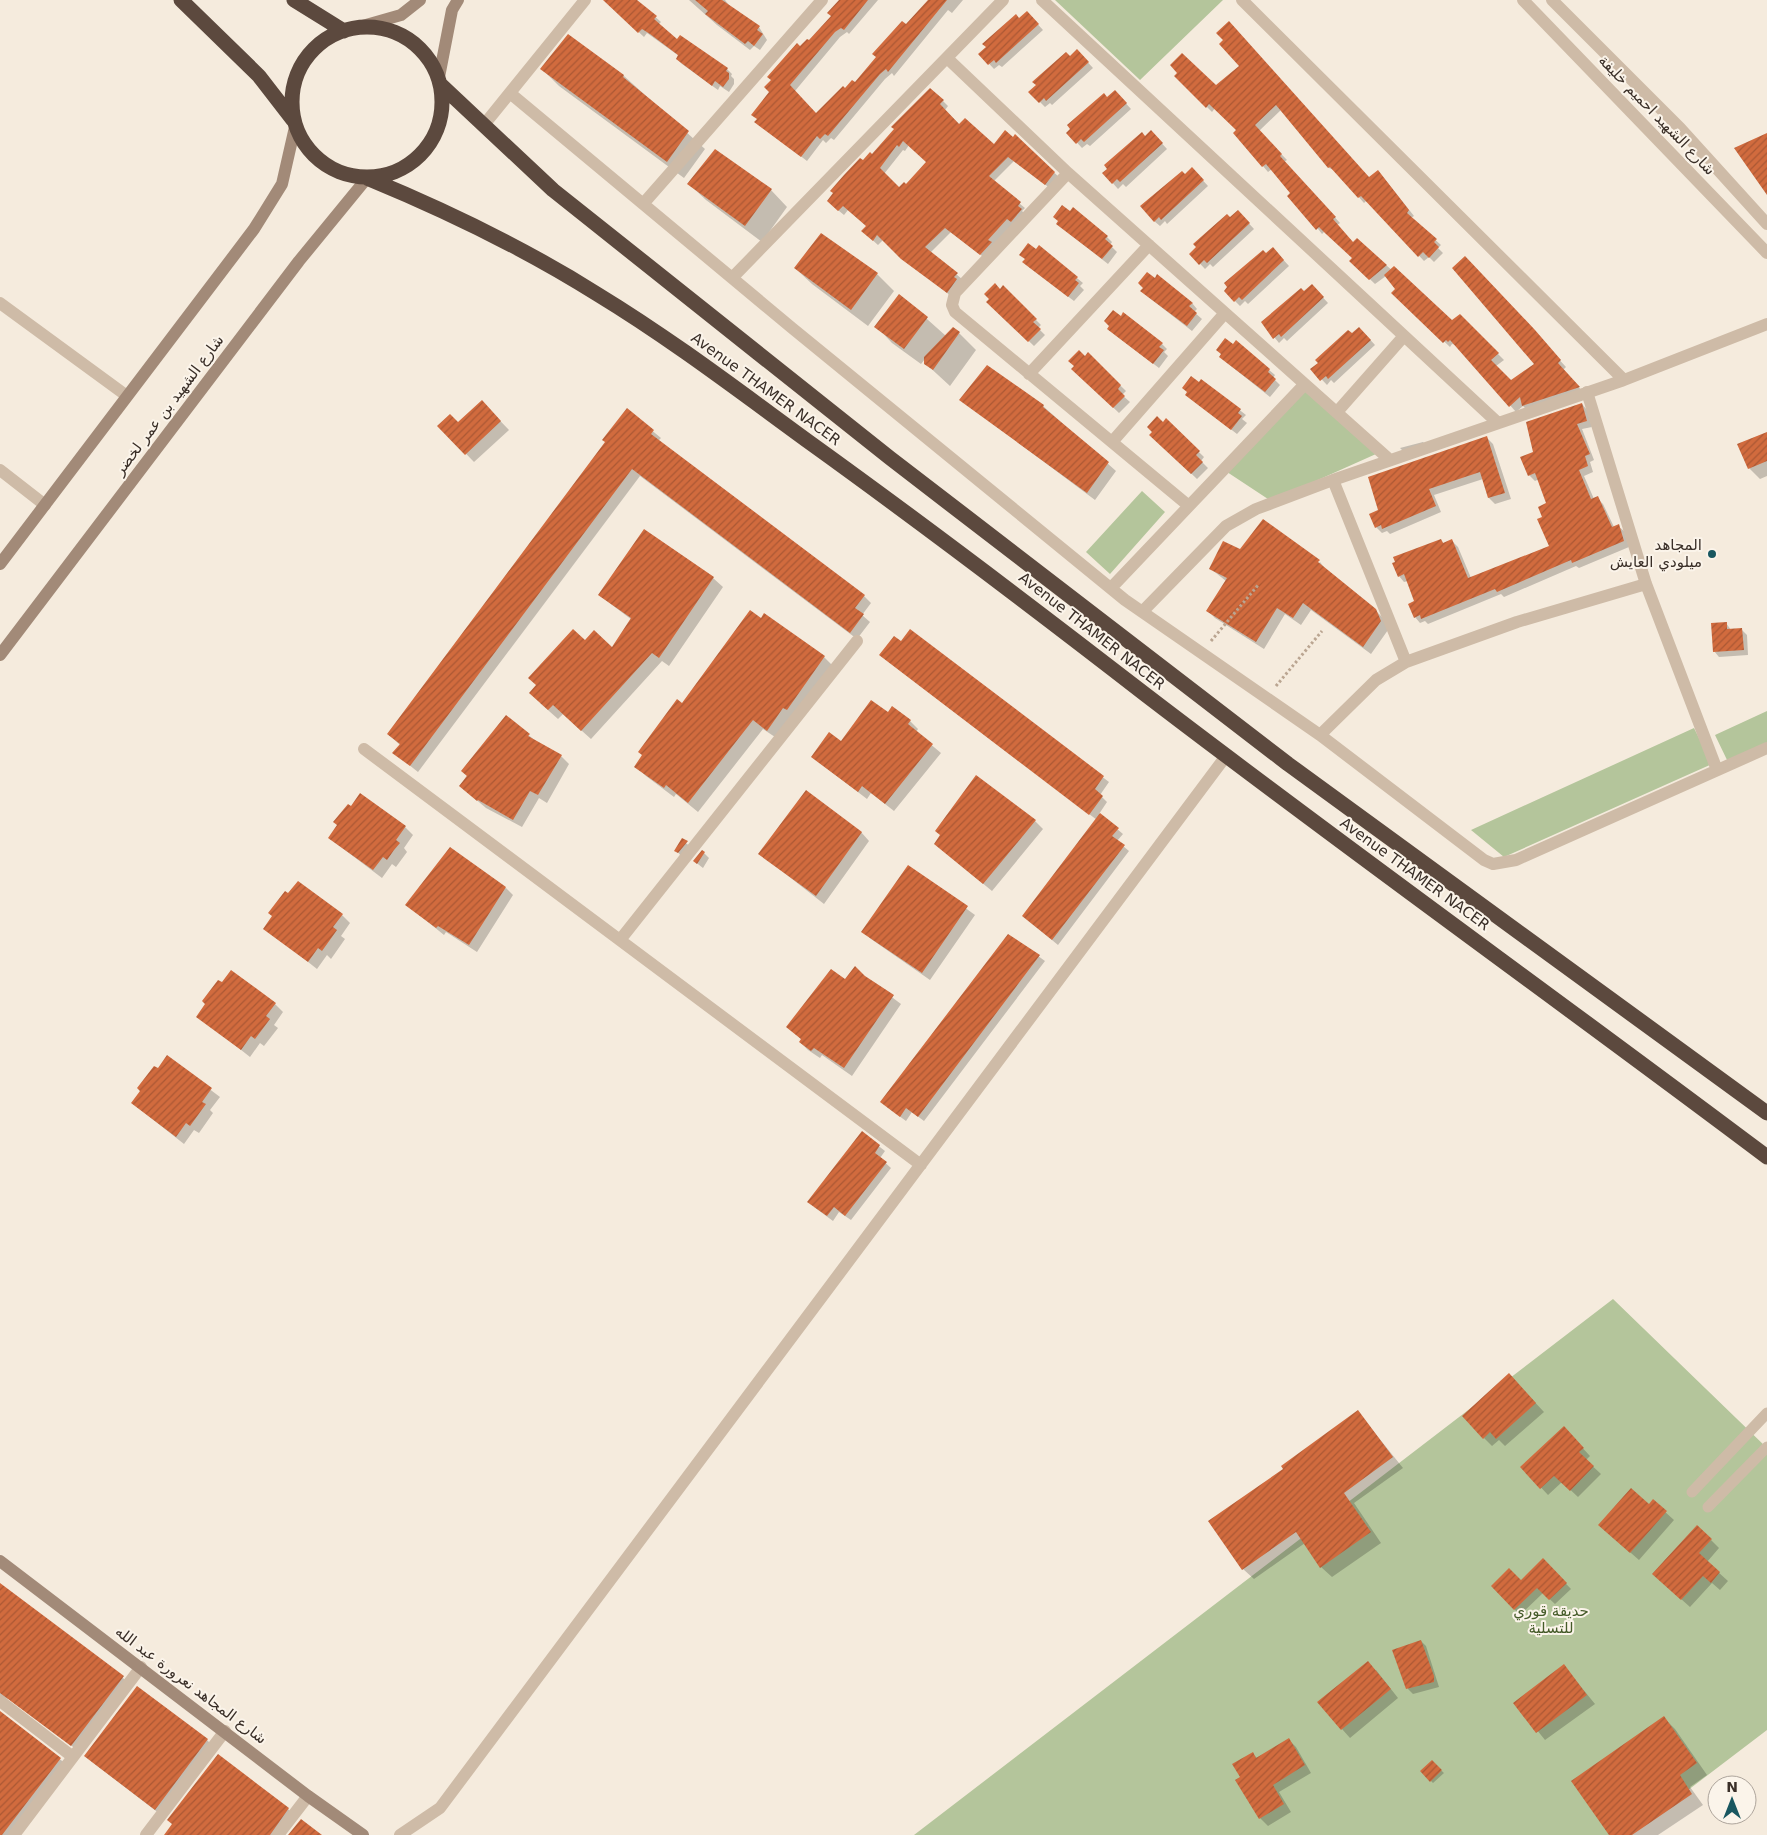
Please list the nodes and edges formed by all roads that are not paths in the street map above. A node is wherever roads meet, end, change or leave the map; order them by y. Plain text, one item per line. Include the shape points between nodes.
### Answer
1 (181, 0) edge
2 (294, 0) edge
3 (420, 0) edge
4 (458, 0) edge
5 (585, 0) edge
6 (822, 0) edge
7 (1003, 0) edge
8 (1042, 0) edge
9 (1242, 0) edge
10 (1524, 0) edge
11 (1552, 0) edge
12 (348, 30) junction
13 (946, 58) junction
14 (440, 81) junction
15 (510, 93) junction
16 (294, 124) junction
17 (483, 126) junction
18 (1068, 173) junction
19 (367, 178) junction
20 (643, 204) junction
21 (1767, 224) edge
22 (1149, 245) junction
23 (1767, 253) edge
24 (732, 278) junction
25 (0, 303) edge
26 (1225, 313) junction
27 (1767, 324) edge
28 (1404, 336) junction
29 (1029, 374) junction
30 (1624, 380) junction
31 (1305, 384) junction
32 (1587, 392) junction
33 (128, 396) junction
34 (1337, 412) junction
35 (1498, 423) junction
36 (1112, 442) junction
37 (1390, 460) junction
38 (0, 470) edge
39 (1333, 480) junction
40 (45, 504) junction
41 (1189, 506) junction
42 (0, 564) edge
43 (1646, 584) junction
44 (1111, 588) junction
45 (1142, 612) junction
46 (857, 641) dead end
47 (0, 655) edge
48 (1406, 662) junction
49 (1320, 735) junction
50 (1767, 748) edge
51 (364, 749) dead end
52 (1226, 756) junction
53 (1718, 770) junction
54 (620, 940) junction
55 (1767, 1113) edge
56 (1767, 1158) edge
57 (921, 1165) junction
58 (1767, 1413) edge
59 (1767, 1447) edge
60 (1692, 1492) dead end
61 (1708, 1507) dead end
62 (0, 1561) edge
63 (141, 1667) junction
64 (0, 1702) edge
65 (225, 1731) junction
66 (73, 1757) junction
67 (308, 1796) junction
68 (14, 1835) edge
69 (146, 1835) edge
70 (278, 1835) edge
71 (363, 1835) edge
72 (400, 1835) edge

1 - 16 highway via 259,76
2 - 12 highway
3 - 12 main road via 402,15
4 - 14 main road via 452,10
5 - 15 street
6 - 20 street
7 - 13 street
8 - 28 street
9 - 30 street
10 - 23 street, شارع الشهيد احميم خليفة
11 - 21 street, شارع الشهيد احميم خليفة via 1680,128
12 - 14 highway via 370,27 404,37 425,54
12 - 16 highway via 324,40 307,56 296,76 292,98
13 - 18 street
13 - 24 street
14 - 17 highway, Avenue THAMER NACER
14 - 19 highway via 443,108 438,130 427,150 410,165 390,175
15 - 17 street
15 - 20 street
16 - 19 highway via 306,146 321,162 342,174
16 - 33 main road via 282,184 254,229
17 - 55 highway, Avenue THAMER NACER via 553,190 890,458 1288,764
18 - 22 street
18 - 29 street via 955,293 952,300 955,312
19 - 47 main road, شارع الشهيد بن عمر لخضر via 299,261
19 - 52 highway, Avenue THAMER NACER via 493,234 649,327 970,559
20 - 24 street
22 - 26 street
22 - 29 street
24 - 44 street
25 - 33 street
26 - 31 street
26 - 36 street
27 - 30 street
28 - 34 street
28 - 35 street
29 - 36 street
30 - 32 street
31 - 34 street
31 - 41 street
32 - 35 street
32 - 43 street
33 - 40 main road
34 - 37 street
35 - 37 street
36 - 41 street
37 - 39 street
38 - 40 street
39 - 45 street via 1239,517 1226,526
39 - 48 street
40 - 42 main road
41 - 44 street
43 - 48 street via 1517,622
43 - 53 street
44 - 45 street
45 - 49 street
46 - 54 street
48 - 49 street via 1376,680
49 - 53 street via 1471,851 1493,864 1516,860
50 - 53 street
51 - 54 street
52 - 56 highway, Avenue THAMER NACER
52 - 57 street
54 - 57 street
57 - 72 street via 440,1808
58 - 60 lane
59 - 61 lane
62 - 63 main road, شارع المجاهد نعرورة عبد الله
63 - 65 main road, شارع المجاهد نعرورة عبد الله
63 - 66 street
64 - 66 street
65 - 67 main road, شارع المجاهد نعرورة عبد الله
65 - 69 street
66 - 68 street
67 - 70 street
67 - 71 main road, شارع المجاهد نعرورة عبد الله

